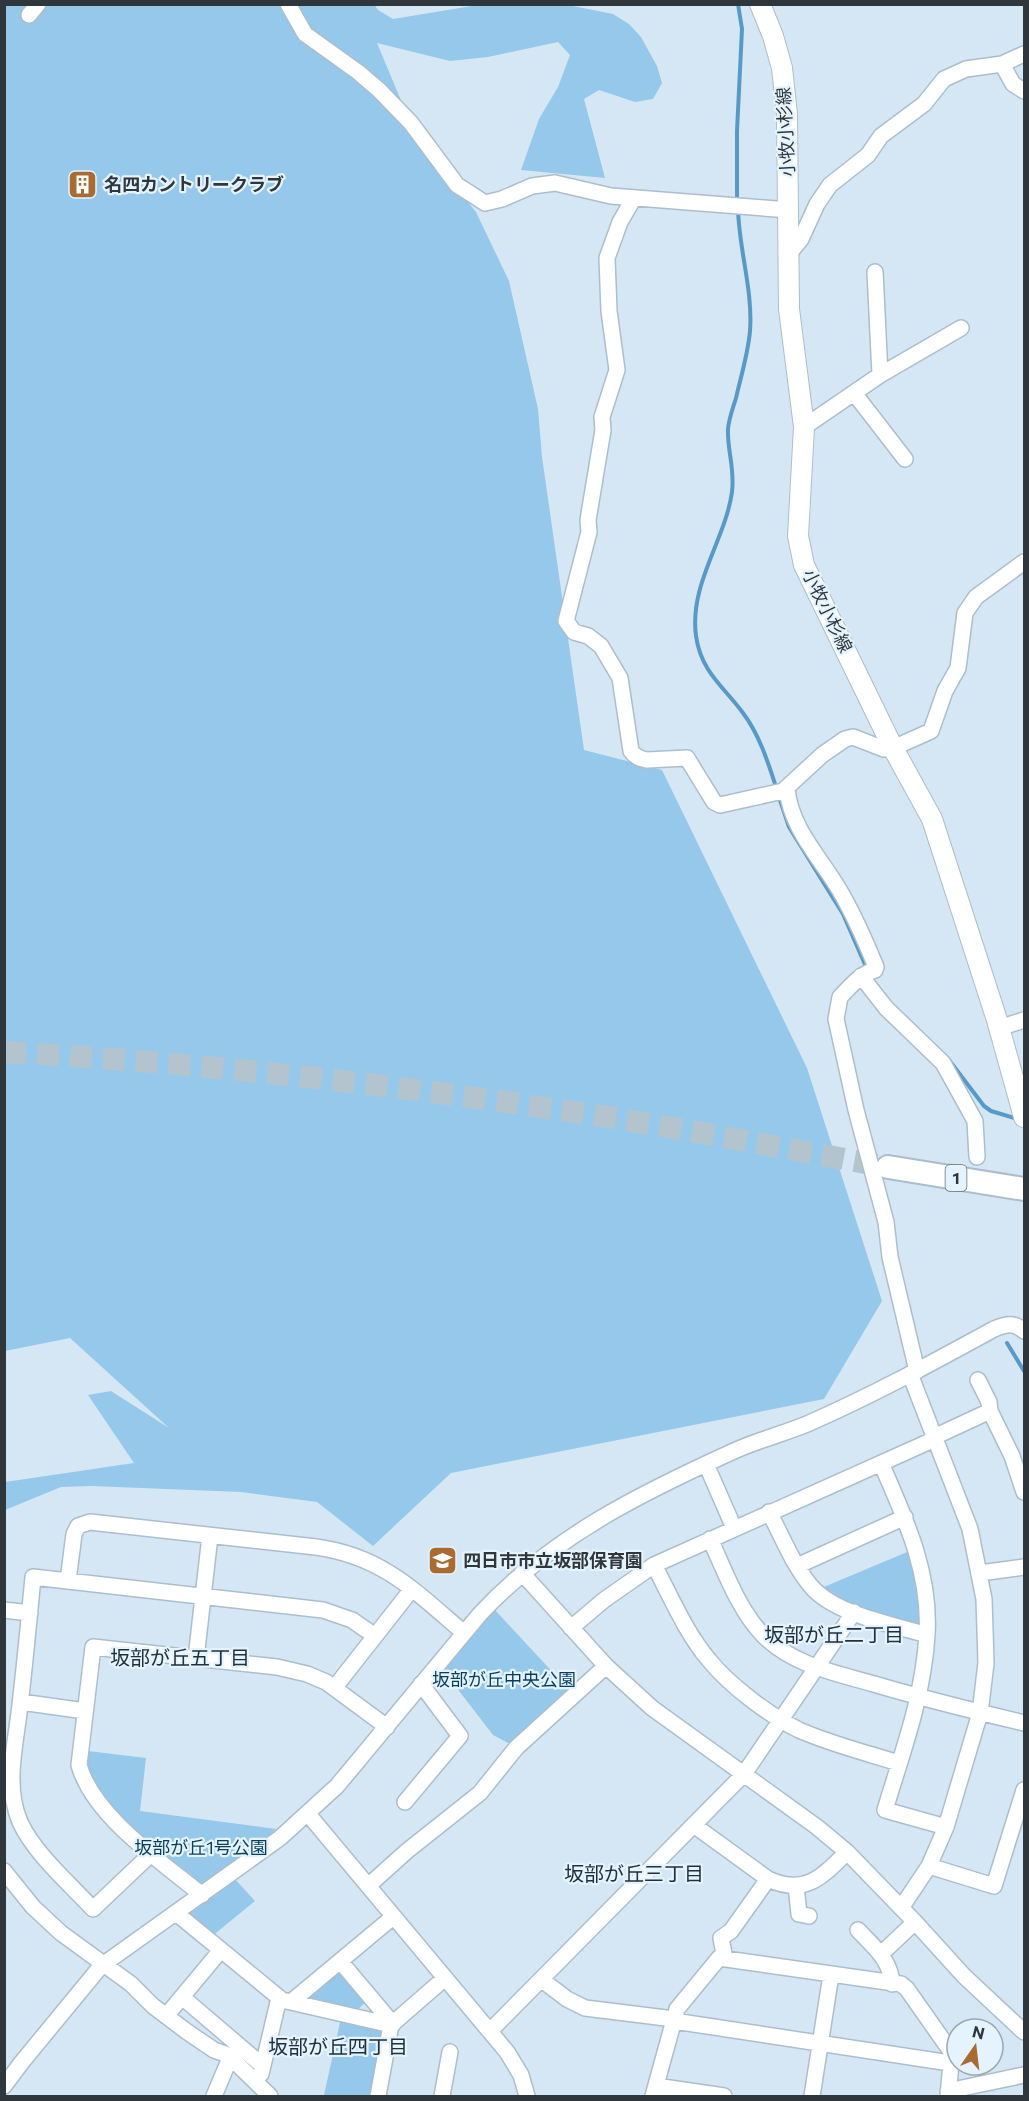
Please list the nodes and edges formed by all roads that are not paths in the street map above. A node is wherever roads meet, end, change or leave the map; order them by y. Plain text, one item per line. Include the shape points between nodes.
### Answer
1 (288, 4) edge
2 (760, 4) edge
3 (1024, 54) edge
4 (1002, 64) junction
5 (1024, 91) edge
6 (634, 198) junction
7 (789, 210) junction
8 (788, 255) junction
9 (875, 272) dead end
10 (961, 328) dead end
11 (880, 375) junction
12 (854, 393) junction
13 (804, 427) junction
14 (905, 459) dead end
15 (1024, 562) edge
16 (893, 748) junction
17 (781, 791) junction
18 (866, 973) junction
19 (1024, 1020) edge
20 (999, 1028) junction
21 (1024, 1117) edge
22 (977, 1157) dead end
23 (888, 1167) tunnel mouth
24 (1024, 1189) edge
25 (1024, 1331) edge
26 (913, 1373) junction
27 (978, 1380) dead end
28 (990, 1411) junction
29 (934, 1438) junction
30 (881, 1462) junction
31 (706, 1464) junction
32 (1024, 1492) edge
33 (769, 1512) junction
34 (905, 1517) junction
35 (734, 1528) junction
36 (210, 1536) junction
37 (710, 1539) junction
38 (654, 1565) junction
39 (797, 1566) junction
40 (1024, 1567) edge
41 (522, 1573) junction
42 (980, 1573) junction
43 (68, 1581) junction
44 (412, 1589) junction
45 (204, 1596) junction
46 (4, 1610) edge
47 (854, 1612) junction
48 (30, 1613) junction
49 (571, 1628) junction
50 (464, 1633) junction
51 (927, 1635) junction
52 (375, 1636) junction
53 (196, 1658) junction
54 (606, 1666) junction
55 (816, 1667) junction
56 (421, 1684) junction
57 (334, 1687) junction
58 (919, 1697) junction
59 (4, 1702) edge
60 (21, 1703) junction
61 (86, 1711) junction
62 (980, 1713) junction
63 (780, 1719) junction
64 (1024, 1723) edge
65 (387, 1727) junction
66 (899, 1762) junction
67 (744, 1774) junction
68 (1024, 1790) edge
69 (405, 1803) dead end
70 (308, 1814) junction
71 (694, 1826) junction
72 (946, 1827) junction
73 (847, 1852) junction
74 (152, 1853) junction
75 (929, 1866) junction
76 (4, 1871) edge
77 (768, 1879) junction
78 (368, 1886) junction
79 (796, 1886) junction
80 (202, 1895) junction
81 (901, 1908) junction
82 (176, 1913) junction
83 (809, 1916) dead end
84 (393, 1917) junction
85 (915, 1922) junction
86 (858, 1930) dead end
87 (221, 1950) junction
88 (881, 1954) junction
89 (725, 1959) junction
90 (340, 1961) junction
91 (105, 1963) junction
92 (831, 1975) junction
93 (445, 1978) junction
94 (542, 1980) junction
95 (891, 1984) junction
96 (182, 1997) junction
97 (285, 2000) junction
98 (166, 2016) junction
99 (674, 2022) junction
100 (392, 2025) junction
101 (490, 2031) junction
102 (1024, 2032) edge
103 (945, 2041) edge
104 (820, 2044) junction
105 (450, 2052) dead end
106 (230, 2058) junction
107 (945, 2062) edge
108 (263, 2066) junction
109 (1024, 2075) edge
110 (949, 2077) edge
111 (4, 2086) edge
112 (654, 2091) edge
113 (264, 2092) edge
114 (948, 2094) edge
115 (214, 2097) edge
116 (378, 2097) edge
117 (442, 2097) edge
118 (527, 2097) edge
119 (724, 2097) edge
120 (812, 2097) edge

1 - 6 street via 305,34 379,90 411,123 457,185 485,203 532,186 555,183
2 - 7 main road, 小牧小杉線 via 782,68
3 - 4 street
4 - 5 street via 1013,84
4 - 8 street via 966,69 944,79 924,104 881,136 868,154 830,185
6 - 7 street
6 - 17 street via 607,258 617,370 602,417 589,532 566,621 574,632 602,646 620,678 631,751 636,757 687,758 714,802 720,805
7 - 8 main road, 小牧小杉線
8 - 13 main road, 小牧小杉線 via 789,309
9 - 11 street
10 - 11 street
11 - 12 street
12 - 13 street
12 - 14 street
13 - 16 main road, 小牧小杉線 via 798,536 804,565
15 - 16 street via 976,597 965,613 958,668 931,731
16 - 17 street via 884,749 853,737 845,739
16 - 20 main road, 小牧小杉線 via 932,819
17 - 18 street via 793,818 858,924 876,967
18 - 22 street via 886,1008 943,1063 975,1121
18 - 26 street via 840,997 836,1019 886,1222
19 - 20 street
20 - 21 main road, 小牧小杉線
23 - 24 highway, 1
25 - 26 street via 1013,1324 999,1327
26 - 29 street
26 - 31 street via 827,1415
27 - 28 street
28 - 29 street
28 - 32 street
29 - 30 street
29 - 42 street via 967,1519
30 - 33 street
30 - 34 street
31 - 35 street
31 - 41 street via 595,1521
33 - 35 street
33 - 39 street
34 - 39 street
34 - 51 street via 923,1583
35 - 37 street
36 - 43 street via 82,1523 74,1534
36 - 44 street via 346,1553 388,1571
36 - 45 street
37 - 38 street
37 - 55 street via 741,1604 758,1629 778,1648
38 - 49 street
38 - 63 street via 709,1661
39 - 47 street via 823,1597
40 - 42 street
41 - 49 street
41 - 50 street
42 - 62 street via 986,1616 986,1663
43 - 45 street
43 - 48 street via 33,1577
44 - 50 street
44 - 52 street
45 - 52 street via 324,1610 352,1620
45 - 53 street
46 - 48 street
47 - 51 street
47 - 55 street
48 - 60 street
49 - 54 street
50 - 56 street
51 - 58 street
52 - 57 street
53 - 57 street via 293,1670
53 - 61 street via 93,1647
54 - 67 street via 674,1725
54 - 78 street via 516,1748 480,1793
55 - 58 street
55 - 63 street
56 - 65 street
56 - 69 street via 460,1736
57 - 65 street
58 - 62 street
58 - 66 street
59 - 60 street
60 - 61 street
60 - 74 street via 12,1799 23,1828 40,1852 93,1909
61 - 74 street via 79,1765 85,1782 122,1828
62 - 64 street
62 - 72 street
63 - 66 street via 799,1730
63 - 67 street
65 - 70 street
66 - 72 street via 885,1810
67 - 71 street
67 - 73 street
68 - 75 street via 994,1886
70 - 78 street
70 - 80 street
71 - 77 street
71 - 94 street
72 - 75 street
73 - 79 street via 818,1879
73 - 81 street
74 - 80 street
75 - 81 street
76 - 91 street via 45,1920
77 - 79 street
77 - 89 street via 722,1938
78 - 84 street
79 - 83 street via 799,1914
80 - 82 street
81 - 85 street
82 - 87 street
82 - 91 street
84 - 90 street
84 - 93 street
85 - 88 street
85 - 102 street via 964,1976
86 - 88 street
87 - 96 street
87 - 97 street
88 - 95 street via 891,1971
89 - 92 street
89 - 99 street via 717,1959 676,2009
90 - 97 street
90 - 100 street
91 - 98 street
91 - 111 street
92 - 95 street
92 - 104 street
93 - 100 street
93 - 101 street
94 - 99 street via 585,2008
94 - 101 street
95 - 103 street via 907,1989
96 - 98 street
96 - 108 street
97 - 100 street
97 - 108 street
98 - 106 street
99 - 104 street
99 - 112 street
100 - 116 street
101 - 118 street via 516,2064
104 - 107 street
104 - 120 street
105 - 117 street
106 - 113 street
106 - 115 street
108 - 113 street
109 - 114 street
110 - 114 street
112 - 119 street

